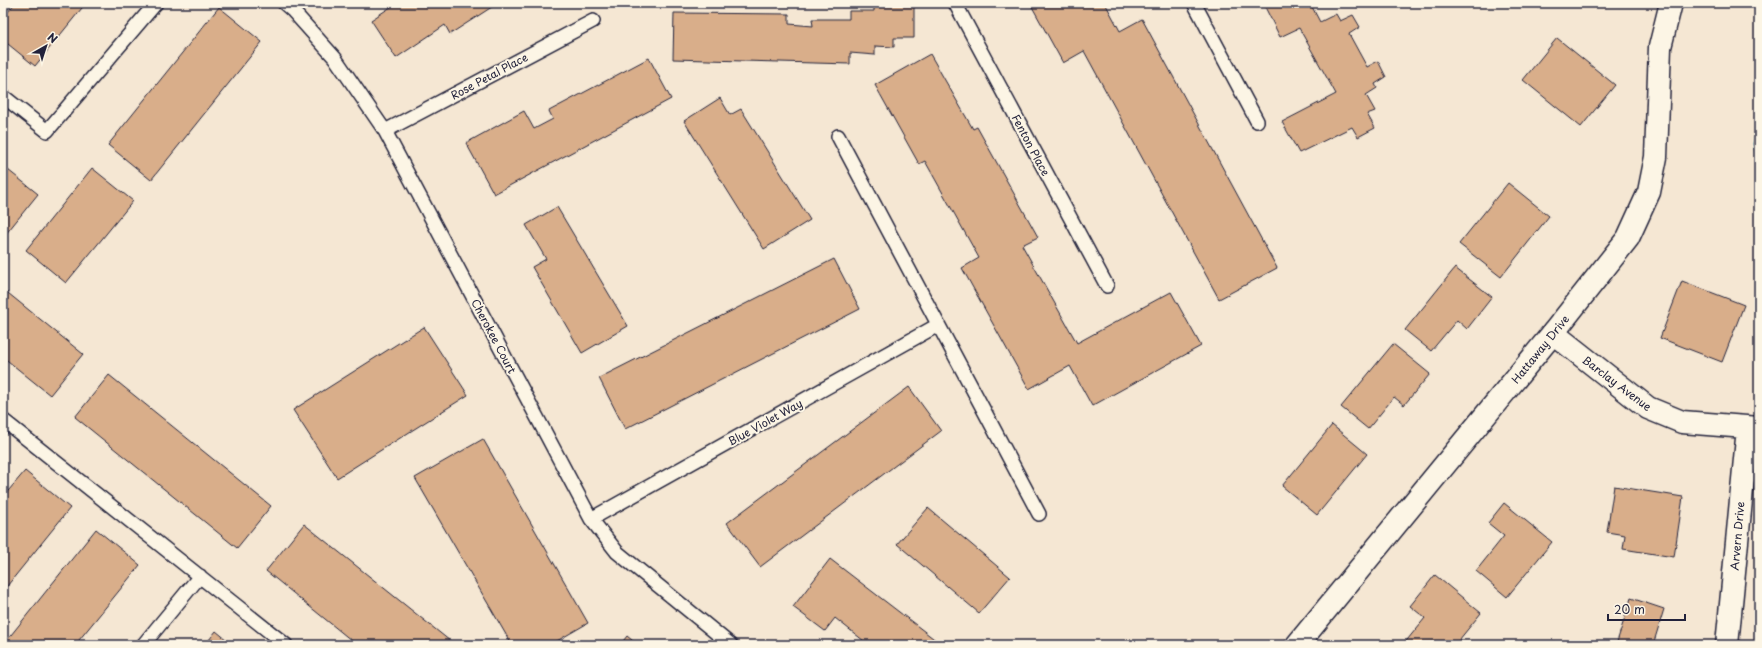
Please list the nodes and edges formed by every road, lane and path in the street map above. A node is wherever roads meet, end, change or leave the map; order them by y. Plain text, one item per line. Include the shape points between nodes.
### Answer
1 (156, 3) edge
2 (955, 3) edge
3 (1194, 3) edge
4 (1671, 3) edge
5 (293, 5) edge
6 (593, 21) dead end
7 (3, 96) edge
8 (1257, 121) dead end
9 (385, 131) junction
10 (838, 136) dead end
11 (1107, 286) dead end
12 (938, 325) junction
13 (1553, 333) junction
14 (3, 420) edge
15 (1753, 428) edge
16 (1038, 514) dead end
17 (591, 519) junction
18 (200, 576) junction
19 (143, 645) edge
20 (286, 645) edge
21 (731, 645) edge
22 (1297, 645) edge
23 (1727, 645) edge

1 - 7 lane via 47,131
2 - 11 lane, Fenton Place
3 - 8 lane
4 - 13 street, Hattaway Drive via 1660,47 1656,157 1649,192 1628,238
5 - 9 lane, Cherokee Court via 335,58
6 - 9 lane, Rose Petal Place
9 - 17 lane, Cherokee Court
10 - 12 lane
12 - 16 lane
12 - 17 lane, Blue Violet Way
13 - 15 street, Barclay Avenue via 1648,408 1682,422
13 - 22 street, Hattaway Drive
14 - 18 lane
15 - 23 street, Arvern Drive
17 - 21 lane, Cherokee Court via 617,552
18 - 19 lane
18 - 20 lane

